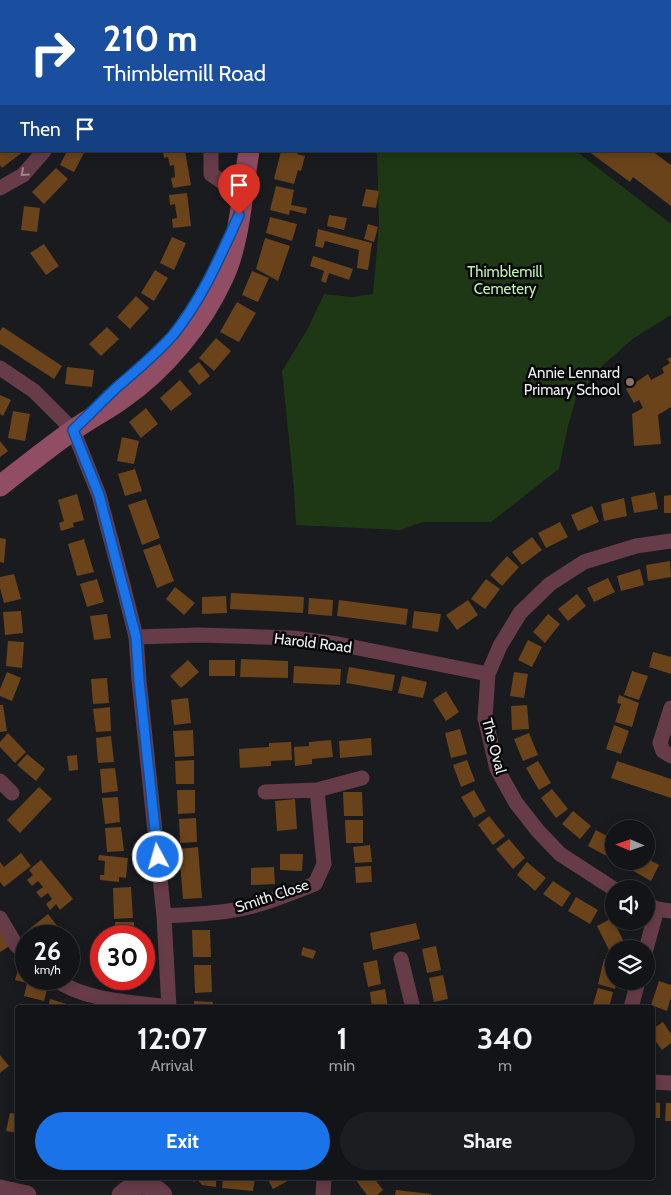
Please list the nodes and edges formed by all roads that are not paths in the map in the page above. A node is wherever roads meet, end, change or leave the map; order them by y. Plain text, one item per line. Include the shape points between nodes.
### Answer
1 (43, 152) edge
2 (211, 152) edge
3 (249, 152) edge
4 (243, 186) junction
5 (0, 188) edge
6 (0, 368) edge
7 (73, 430) junction
8 (0, 486) edge
9 (671, 541) edge
10 (136, 637) junction
11 (488, 674) junction
12 (671, 708) edge
13 (671, 756) edge
14 (362, 778) dead end
15 (0, 781) edge
16 (318, 790) junction
17 (12, 792) dead end
18 (266, 792) dead end
19 (605, 883) edge
20 (658, 908) edge
21 (164, 916) junction
22 (0, 918) edge
23 (649, 940) edge
24 (15, 943) edge
25 (401, 959) dead end
26 (78, 990) edge
27 (635, 990) edge
28 (154, 1005) edge
29 (169, 1005) edge
30 (412, 1005) edge
31 (631, 1005) edge
32 (655, 1082) edge
33 (671, 1083) edge
34 (324, 1180) edge
35 (128, 1187) edge
36 (156, 1187) edge
37 (0, 1189) edge
38 (27, 1195) edge
39 (322, 1195) edge

1 -> 5 street via 23,175
2 - 4 street via 211,174 221,181
3 - 4 main road
4 - 7 main road via 239,215 196,302 150,359
6 - 7 street via 34,391
7 - 8 main road
7 - 10 street via 99,495
9 - 11 street, The Oval via 636,546 584,562 550,584 520,613
10 - 11 street, Harold Road via 293,638
10 - 21 street
11 - 19 street, The Oval via 485,718 497,769 516,803 560,854
12 - 13 street via 660,743
14 - 16 street
15 - 17 street
16 - 18 street
16 - 21 street, Smith Close via 324,864 315,884 250,907
20 - 23 street
21 - 29 street
22 - 24 street
25 - 30 street
26 - 28 street via 100,998
27 - 31 street
32 - 33 street
34 - 39 street
35 - 36 street
37 - 38 street

